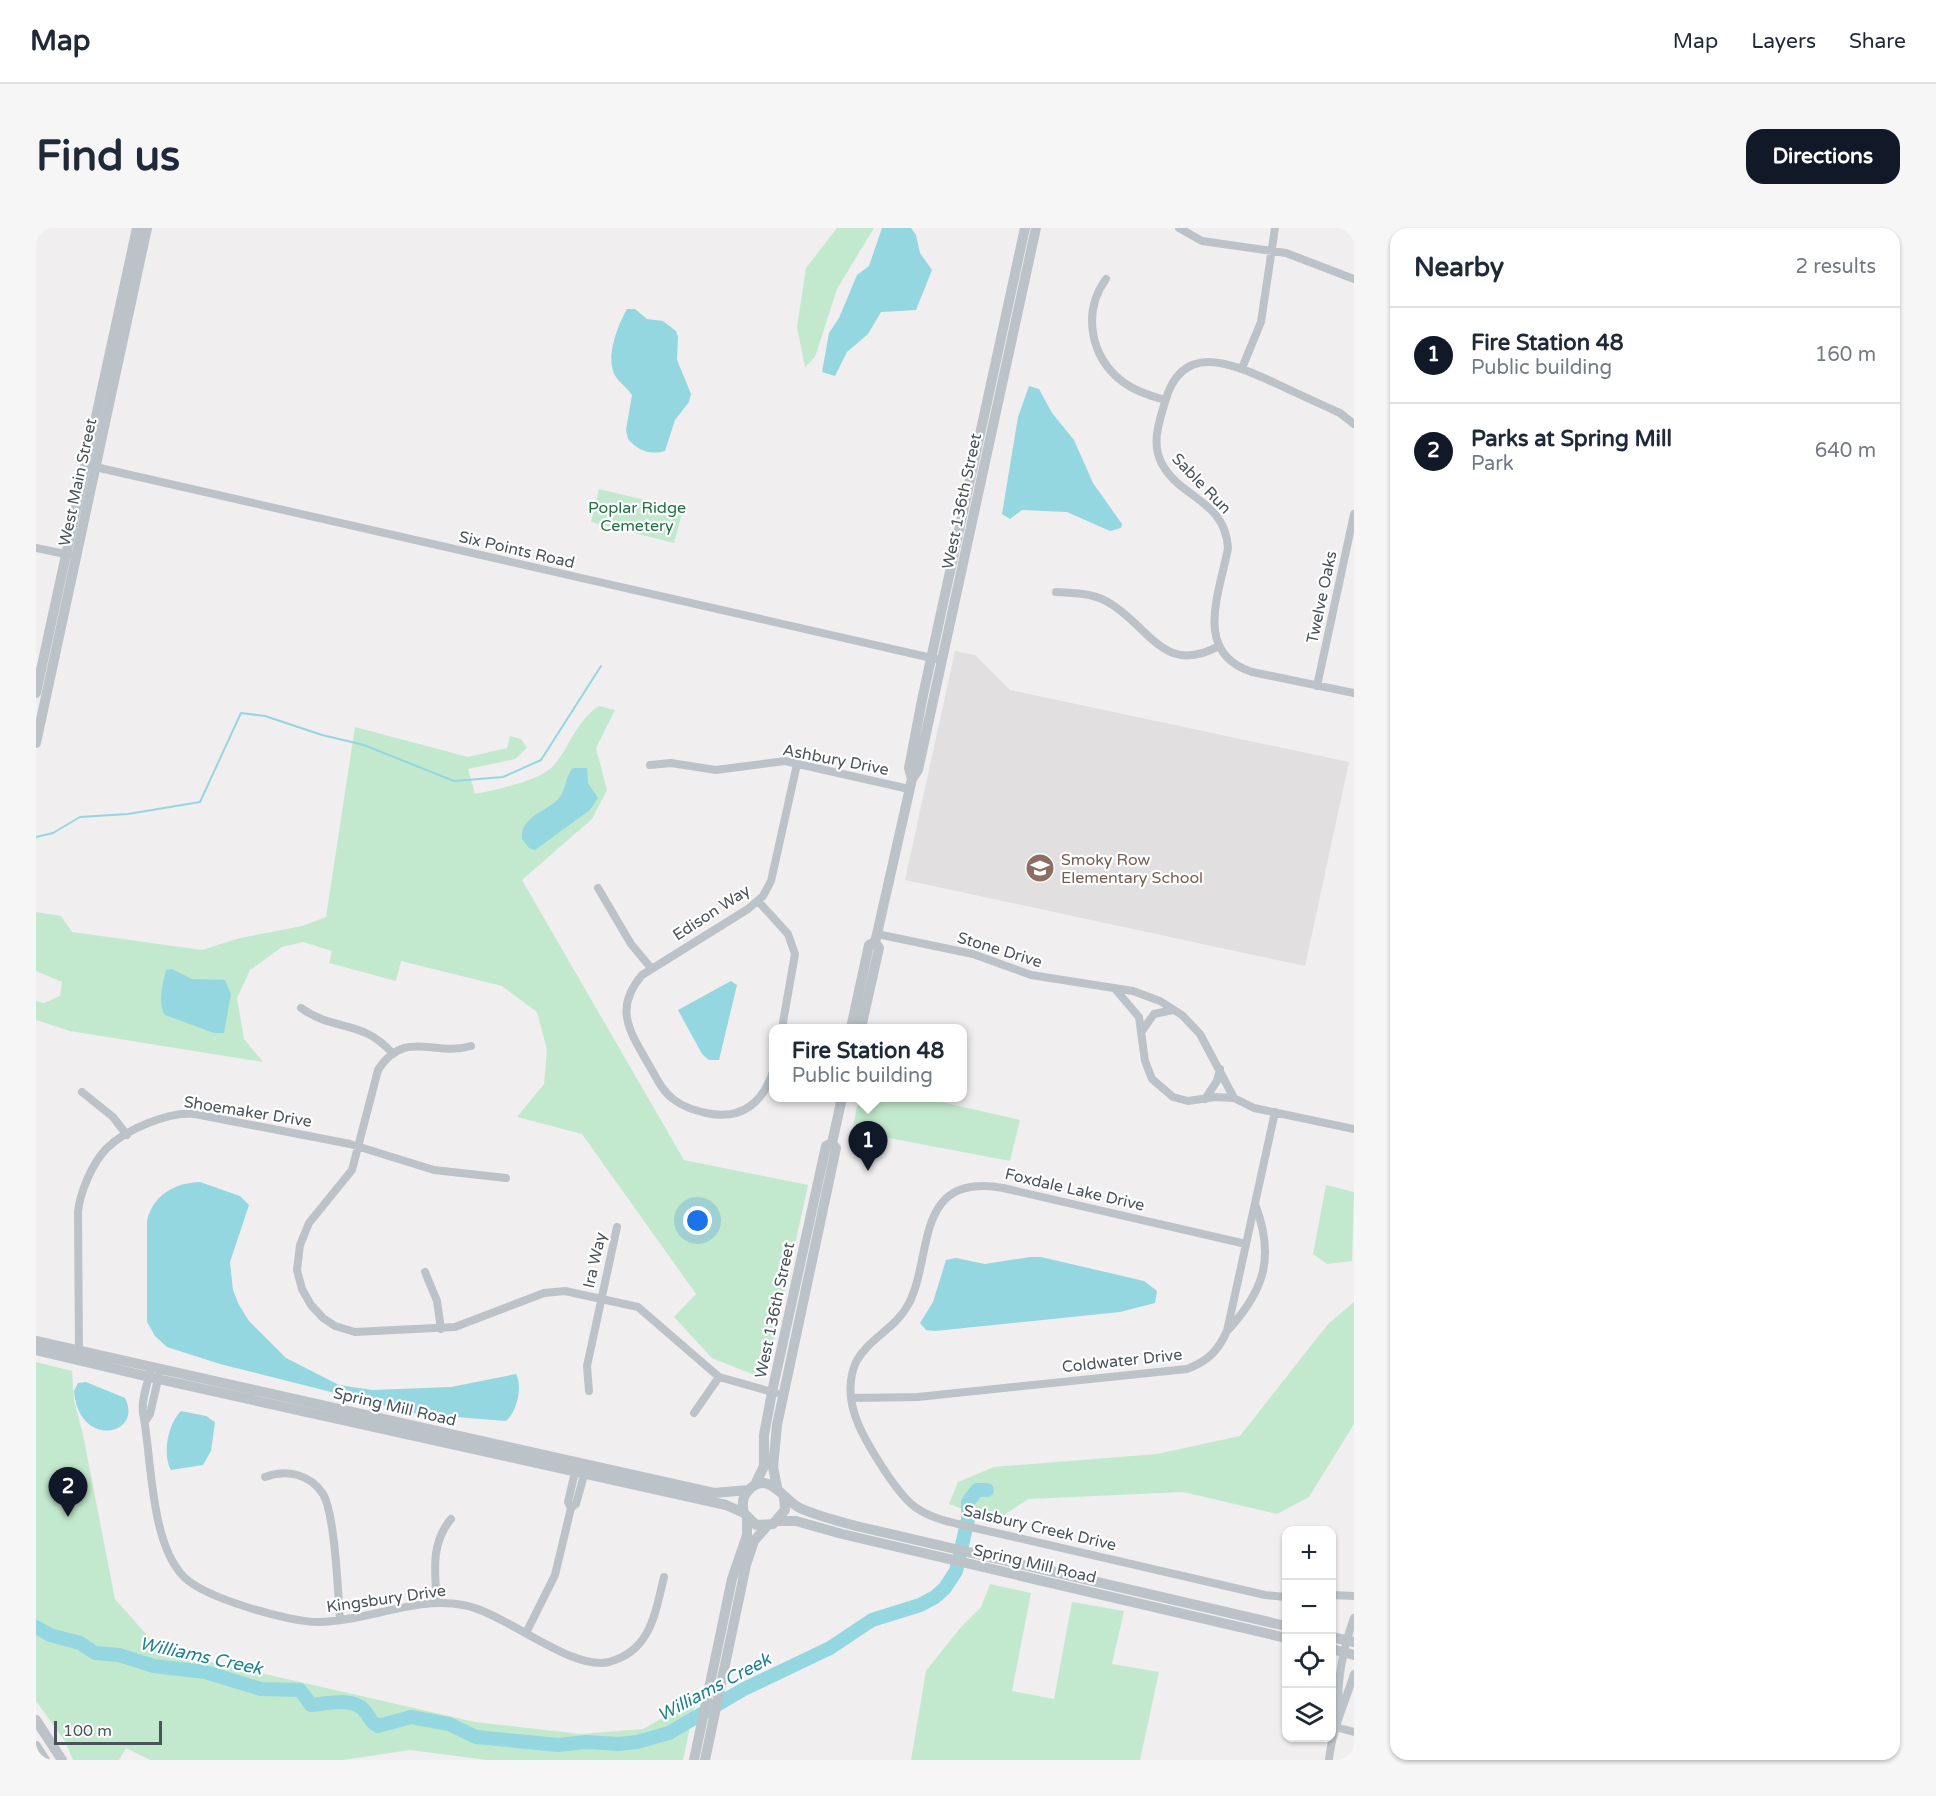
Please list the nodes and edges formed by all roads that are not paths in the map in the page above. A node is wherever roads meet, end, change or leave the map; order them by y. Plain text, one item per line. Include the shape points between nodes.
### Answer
1 (137, 228) edge
2 (147, 228) edge
3 (1025, 228) edge
4 (1036, 228) edge
5 (1179, 228) edge
6 (1275, 228) edge
7 (1272, 251) junction
8 (1106, 279) dead end
9 (1354, 279) edge
10 (1242, 368) junction
11 (1165, 400) junction
12 (1354, 424) edge
13 (90, 466) junction
14 (1354, 514) edge
15 (36, 548) edge
16 (71, 555) junction
17 (1056, 592) dead end
18 (1219, 646) junction
19 (937, 659) junction
20 (1317, 686) junction
21 (36, 693) edge
22 (1354, 693) edge
23 (36, 742) edge
24 (797, 764) junction
25 (650, 765) dead end
26 (911, 784) junction
27 (598, 888) dead end
28 (758, 901) junction
29 (876, 938) junction
30 (651, 968) junction
31 (1116, 990) junction
32 (301, 1008) dead end
33 (1173, 1010) junction
34 (783, 1024) edge
35 (852, 1024) edge
36 (862, 1024) edge
37 (1142, 1031) junction
38 (471, 1046) dead end
39 (393, 1054) junction
40 (1220, 1069) junction
41 (769, 1080) edge
42 (82, 1092) dead end
43 (1234, 1098) junction
44 (1205, 1099) junction
45 (841, 1102) edge
46 (1275, 1112) junction
47 (1354, 1129) edge
48 (127, 1135) junction
49 (359, 1147) junction
50 (506, 1178) dead end
51 (1255, 1204) junction
52 (617, 1227) dead end
53 (1246, 1244) junction
54 (425, 1272) dead end
55 (601, 1298) junction
56 (441, 1329) junction
57 (1227, 1331) junction
58 (36, 1341) edge
59 (36, 1350) edge
60 (79, 1355) junction
61 (155, 1373) junction
62 (719, 1377) junction
63 (589, 1391) dead end
64 (777, 1394) junction
65 (851, 1398) junction
66 (694, 1413) dead end
67 (581, 1469) junction
68 (265, 1477) dead end
69 (751, 1488) junction
70 (780, 1492) junction
71 (746, 1516) junction
72 (451, 1519) dead end
73 (772, 1524) junction
74 (953, 1554) junction
75 (967, 1557) junction
76 (664, 1577) dead end
77 (1336, 1595) edge
78 (1354, 1596) edge
79 (1282, 1597) edge
80 (437, 1604) junction
81 (1354, 1618) edge
82 (340, 1620) junction
83 (1282, 1625) edge
84 (526, 1633) junction
85 (1282, 1637) edge
86 (1336, 1639) edge
87 (1350, 1647) edge
88 (1354, 1674) edge
89 (1340, 1710) junction
90 (36, 1720) edge
91 (1336, 1724) edge
92 (1336, 1727) edge
93 (1354, 1732) edge
94 (1332, 1742) edge
95 (36, 1746) edge
96 (45, 1760) edge
97 (62, 1760) edge
98 (694, 1760) edge
99 (705, 1760) edge
100 (1329, 1760) edge

1 - 13 street, West Main Street
2 - 13 street, West Main Street
3 - 19 street, West 136th Street
4 - 19 street, West 136th Street
5 - 7 street via 1203,241
6 - 7 street
7 - 9 street
7 - 10 street via 1262,322
8 - 11 street via 1097,292 1091,317 1098,350 1122,381
10 - 11 street, Sable Run via 1220,361 1193,364 1178,375
10 - 12 street via 1340,413
11 - 18 street, Sable Run via 1156,442 1160,462 1170,476 1218,516 1227,536 1214,619
13 - 16 street, West Main Street
13 - 19 street, Six Points Road
14 - 20 street, Twelve Oaks
15 - 16 street
16 - 21 street, West Main Street
16 - 23 street, West Main Street
17 - 18 street via 1087,594 1105,601 1173,654 1195,656
18 - 20 street via 1230,661 1244,669
19 - 26 street, West 136th Street via 918,770
20 - 22 street
24 - 25 street, Ashbury Drive via 776,761 716,770 671,763
24 - 26 street, Ashbury Drive
24 - 28 street, Edison Way via 773,876
26 - 29 street, West 136th Street
27 - 30 street via 631,944
28 - 30 street, Edison Way
28 - 34 street via 788,934 795,954
29 - 31 street, Stone Drive via 973,954 1031,975
29 - 35 street, West 136th Street via 869,945
29 - 36 street, West 136th Street via 879,948
30 - 41 street, Edison Way via 633,985 627,998 627,1024 672,1099 688,1108 718,1115 739,1113 760,1100
31 - 33 street, Stone Drive via 1149,996
31 - 37 street via 1134,1009
32 - 39 street via 323,1021 369,1032
33 - 37 street via 1154,1014
33 - 40 street, Stone Drive via 1200,1034
37 - 44 street via 1148,1070 1158,1087 1180,1100
38 - 39 street via 450,1049 418,1045
39 - 49 street via 375,1078
40 - 43 street, Stone Drive
40 - 44 street
42 - 48 street via 113,1117
43 - 44 street
43 - 46 street via 1254,1108
45 - 64 street, West 136th Street via 832,1143 836,1148
46 - 47 street
46 - 51 street, Coldwater Drive
48 - 49 street, Shoemaker Drive via 160,1118 182,1113
48 - 60 street, Shoemaker Drive via 102,1154 81,1197
49 - 50 street, Shoemaker Drive via 434,1170
49 - 56 street via 352,1170 303,1234 297,1257 302,1289 323,1318 346,1330 372,1333
51 - 53 street, Coldwater Drive
51 - 57 street via 1263,1227 1262,1274 1258,1291
52 - 55 street, Ira Way
53 - 57 street, Coldwater Drive
53 - 65 street, Foxdale Lake Drive via 1003,1188 987,1185 962,1190 932,1217 912,1299 857,1362 850,1385
54 - 56 street via 437,1301
55 - 56 street via 556,1290 465,1325
55 - 62 street via 647,1313
55 - 63 street, Ira Way via 587,1366
57 - 65 street, Coldwater Drive via 1214,1354 1187,1369 918,1397
58 - 60 street, Spring Mill Road
59 - 60 street, Spring Mill Road
60 - 61 street, Spring Mill Road
61 - 67 street, Spring Mill Road
61 - 82 street, Kingsbury Drive via 142,1412 161,1534 172,1561 185,1578 208,1594 296,1619
62 - 64 street
62 - 66 street
64 - 69 street, West 136th Street via 764,1435 764,1466
64 - 70 street, West 136th Street via 773,1456
65 - 79 street, Salsbury Creek Drive via 862,1431 900,1492 925,1513 962,1525
67 - 69 street, Spring Mill Road via 714,1493
67 - 71 street, Spring Mill Road via 726,1505
67 - 84 street via 568,1502 571,1508 555,1575
68 - 82 street via 295,1473 310,1480 322,1494 333,1546
69 - 70 street via 766,1483
69 - 71 street via 742,1501
70 - 73 street via 785,1510
70 - 74 street, Spring Mill Road via 802,1509
71 - 73 street via 756,1525
71 - 98 street via 747,1535 732,1579
72 - 80 street via 436,1548
73 - 74 street, Spring Mill Road via 796,1521
73 - 99 street via 756,1538 749,1554
74 - 75 street, Spring Mill Road
75 - 83 street, Spring Mill Road
75 - 85 street, Spring Mill Road
76 - 84 street, Kingsbury Drive via 651,1629 638,1646 620,1658 601,1663 587,1661
77 - 78 street
80 - 82 street, Kingsbury Drive
80 - 84 street, Kingsbury Drive via 477,1608
81 - 87 street
86 - 87 street
87 - 89 street via 1338,1698
88 - 89 street
89 - 91 street
90 - 97 street
92 - 93 street
94 - 100 street
95 - 96 street

